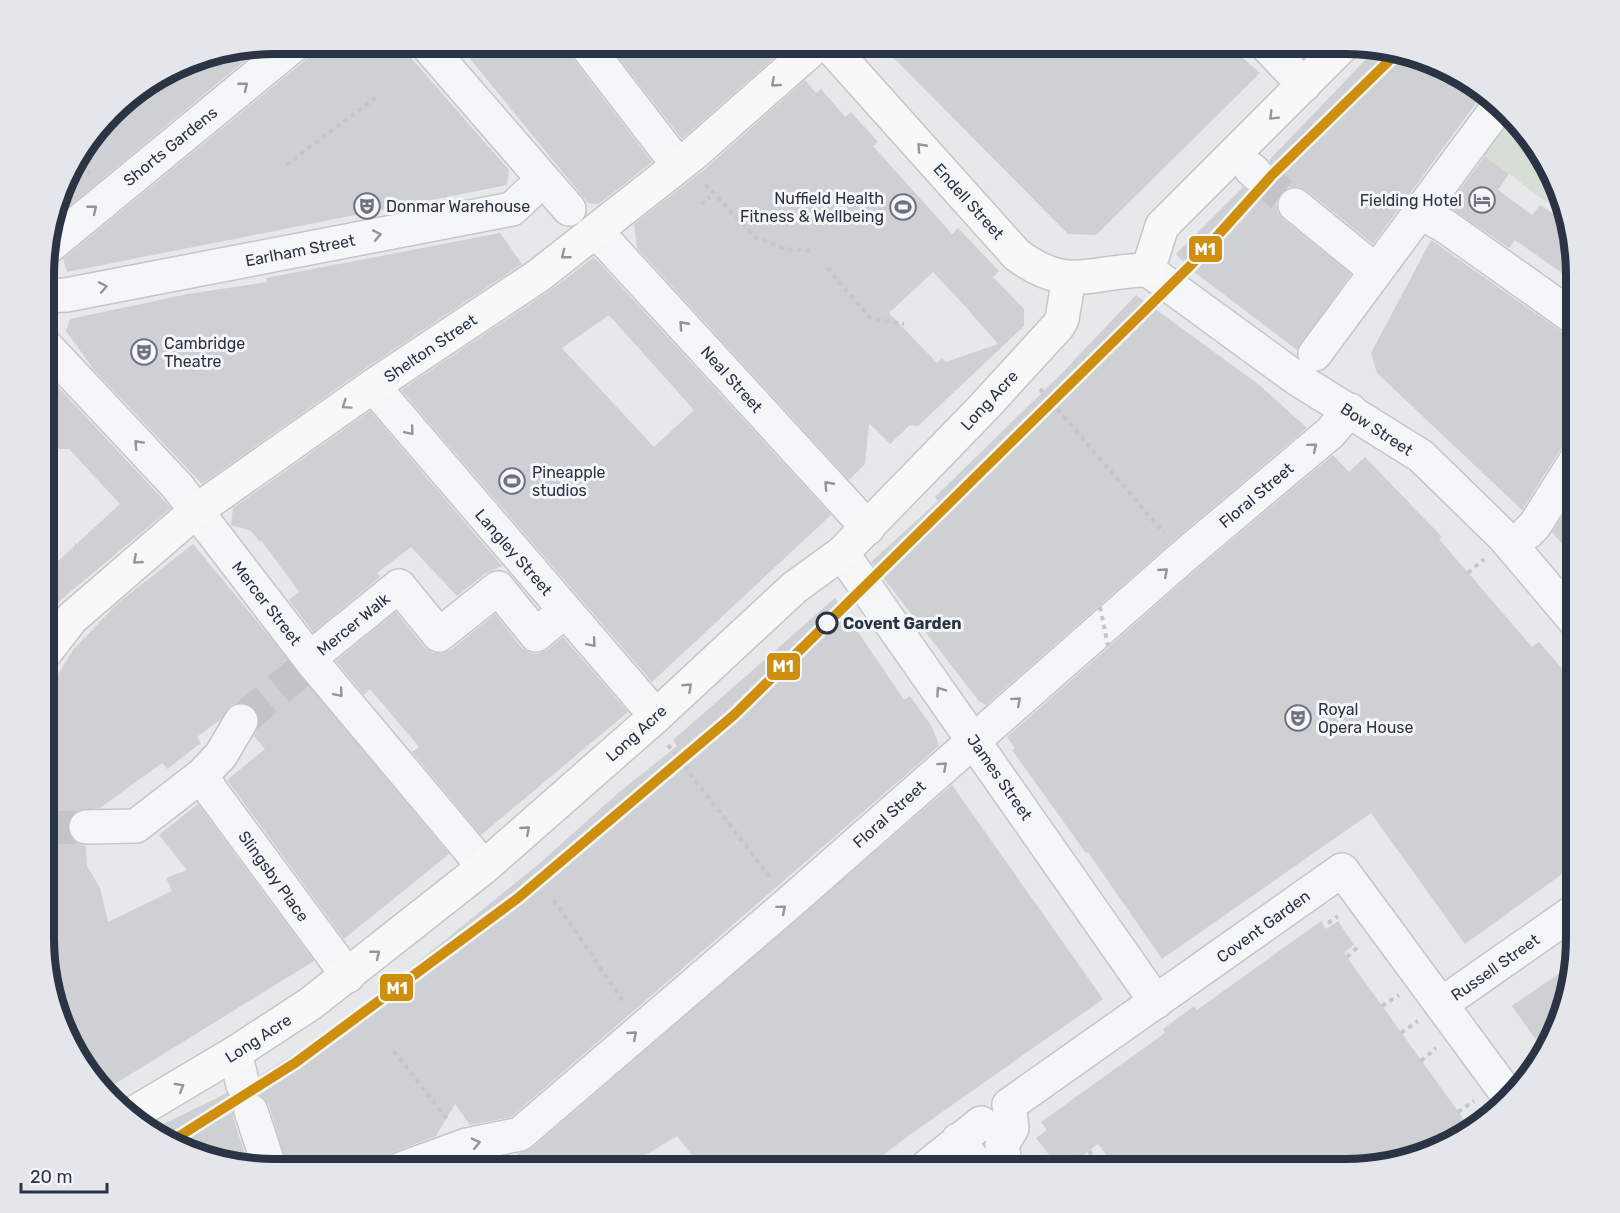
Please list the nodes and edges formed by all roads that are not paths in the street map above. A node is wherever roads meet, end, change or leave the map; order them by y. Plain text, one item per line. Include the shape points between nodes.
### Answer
1 (283, 54) edge
2 (435, 54) edge
3 (593, 54) edge
4 (808, 54) edge
5 (837, 54) edge
6 (1275, 54) edge
7 (1334, 54) edge
8 (1304, 85) junction
9 (1494, 112) edge
10 (691, 174) junction
11 (541, 177) junction
12 (1295, 205) tunnel mouth
13 (568, 209) dead end
14 (1419, 212) junction
15 (596, 231) junction
16 (57, 239) edge
17 (1148, 270) junction
18 (1376, 271) junction
19 (1069, 279) junction
20 (54, 296) edge
21 (1566, 312) edge
22 (1315, 354) dead end
23 (54, 355) edge
24 (373, 386) junction
25 (1350, 410) junction
26 (1566, 476) edge
27 (196, 511) junction
28 (868, 528) junction
29 (1528, 532) dead end
30 (842, 553) junction
31 (523, 564) junction
32 (498, 588) junction
33 (1566, 610) edge
34 (565, 611) junction
35 (54, 641) edge
36 (308, 664) junction
37 (656, 716) junction
38 (241, 721) tunnel mouth
39 (973, 739) junction
40 (202, 774) junction
41 (86, 827) tunnel mouth
42 (484, 867) junction
43 (1566, 917) edge
44 (339, 964) junction
45 (1156, 1002) junction
46 (1443, 1003) junction
47 (236, 1053) junction
48 (1505, 1090) edge
49 (138, 1111) edge
50 (267, 1159) edge
51 (428, 1159) edge
52 (936, 1159) edge
53 (977, 1159) edge
54 (1004, 1159) edge

16 -> 1 street, Shorts Gardens
2 - 11 street
3 - 10 street
4 -> 10 main road, Shelton Street
19 -> 5 main road, Endell Street via 1043,272 1017,255
6 - 8 street
7 - 8 main road
8 -> 17 main road via 1162,226
9 - 14 street
10 - 15 main road, Shelton Street
11 - 13 street
20 -> 11 street, Earlham Street via 512,208
12 - 18 street
14 - 18 street
14 - 21 street via 1445,226
15 -> 24 main road, Shelton Street via 538,276
28 -> 15 street, Neal Street
17 - 19 main road, Endell Street
17 - 25 street, Bow Street via 1296,378
18 - 22 street
19 - 28 main road, Long Acre via 1058,326
27 -> 23 street, Mercer Street
24 -> 27 main road, Shelton Street
24 -> 31 street, Langley Street
25 - 33 street, Bow Street via 1421,456 1509,542
39 -> 25 street, Floral Street via 1330,433
26 - 29 street
27 -> 35 main road, Shelton Street via 72,618
27 - 36 street, Mercer Street
28 - 30 main road, Long Acre
37 -> 30 main road, Long Acre via 795,587
39 -> 30 street, James Street
31 - 32 street, Mercer Walk
31 - 34 street, Langley Street
32 - 34 street via 536,634
32 - 36 street, Mercer Walk via 439,635 399,586
34 -> 37 street, Langley Street
36 -> 42 street, Mercer Street
42 -> 37 main road, Long Acre
38 - 40 street via 221,755
39 - 45 street, James Street
51 -> 39 street, Floral Street via 467,1145 520,1134
40 - 41 street via 136,826
40 - 44 street, Slingsby Place
44 -> 42 main road, Long Acre
43 - 46 street, Russell Street
44 - 47 main road, Long Acre
45 - 46 street, Covent Garden via 1342,870
45 - 54 street, Covent Garden via 1009,1105 1012,1128 1002,1145
46 - 48 street, Covent Garden
49 -> 47 main road, Long Acre
47 - 50 street
52 - 53 street via 969,1132

